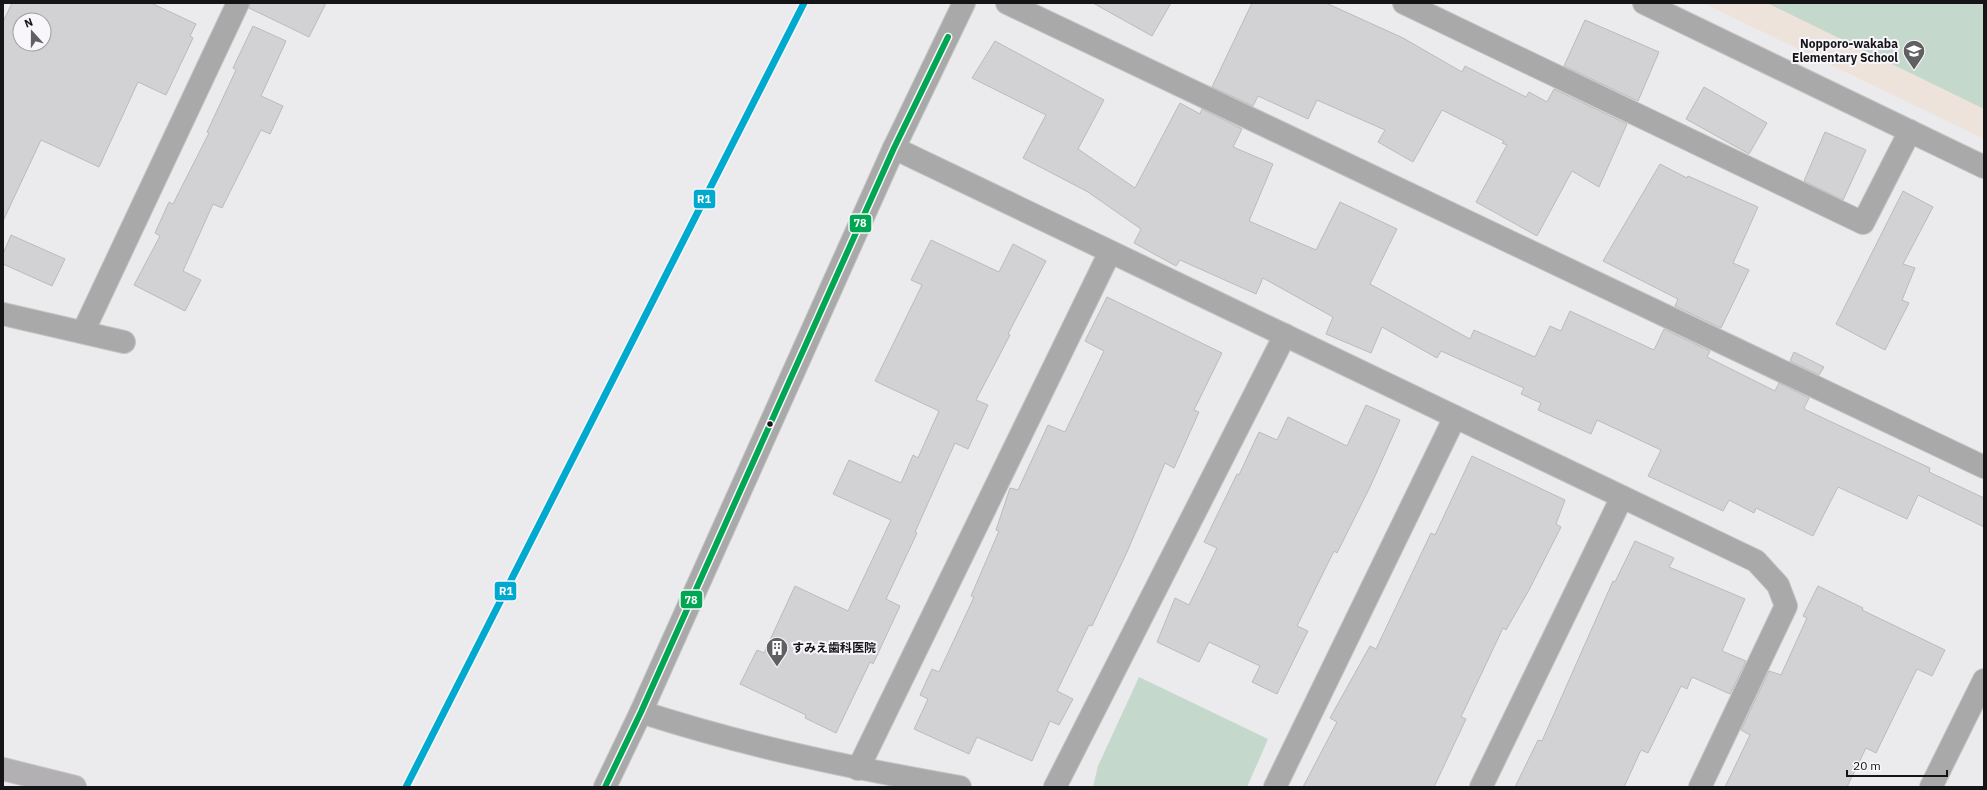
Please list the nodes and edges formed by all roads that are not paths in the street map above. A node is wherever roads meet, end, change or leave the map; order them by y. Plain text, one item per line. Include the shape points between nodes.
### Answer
1 (238, 3) edge
2 (964, 3) edge
3 (1007, 3) edge
4 (1404, 3) edge
5 (1644, 3) edge
6 (1910, 131) junction
7 (894, 148) junction
8 (1984, 167) edge
9 (1110, 252) junction
10 (3, 314) edge
11 (82, 332) junction
12 (1285, 335) junction
13 (124, 342) dead end
14 (1455, 417) junction
15 (1984, 466) edge
16 (1622, 497) junction
17 (1984, 680) edge
18 (641, 712) junction
19 (3, 769) edge
20 (858, 769) junction
21 (74, 787) edge
22 (606, 787) edge
23 (960, 787) edge
24 (1055, 787) edge
25 (1275, 787) edge
26 (1481, 787) edge
27 (1700, 787) edge
28 (1931, 787) edge

1 - 11 street
2 - 7 street
3 - 15 street
4 - 6 street via 1863,223
5 - 6 street
6 - 8 street
7 - 9 street
7 - 18 street
9 - 12 street
9 - 20 street
10 - 11 street
11 - 13 street
12 - 14 street
12 - 24 street
14 - 16 street
14 - 25 street
16 - 26 street
16 - 27 street via 1756,561 1778,584 1786,606
17 - 28 street
18 - 20 street via 707,733
18 - 22 street
19 - 21 highway
20 - 23 street

